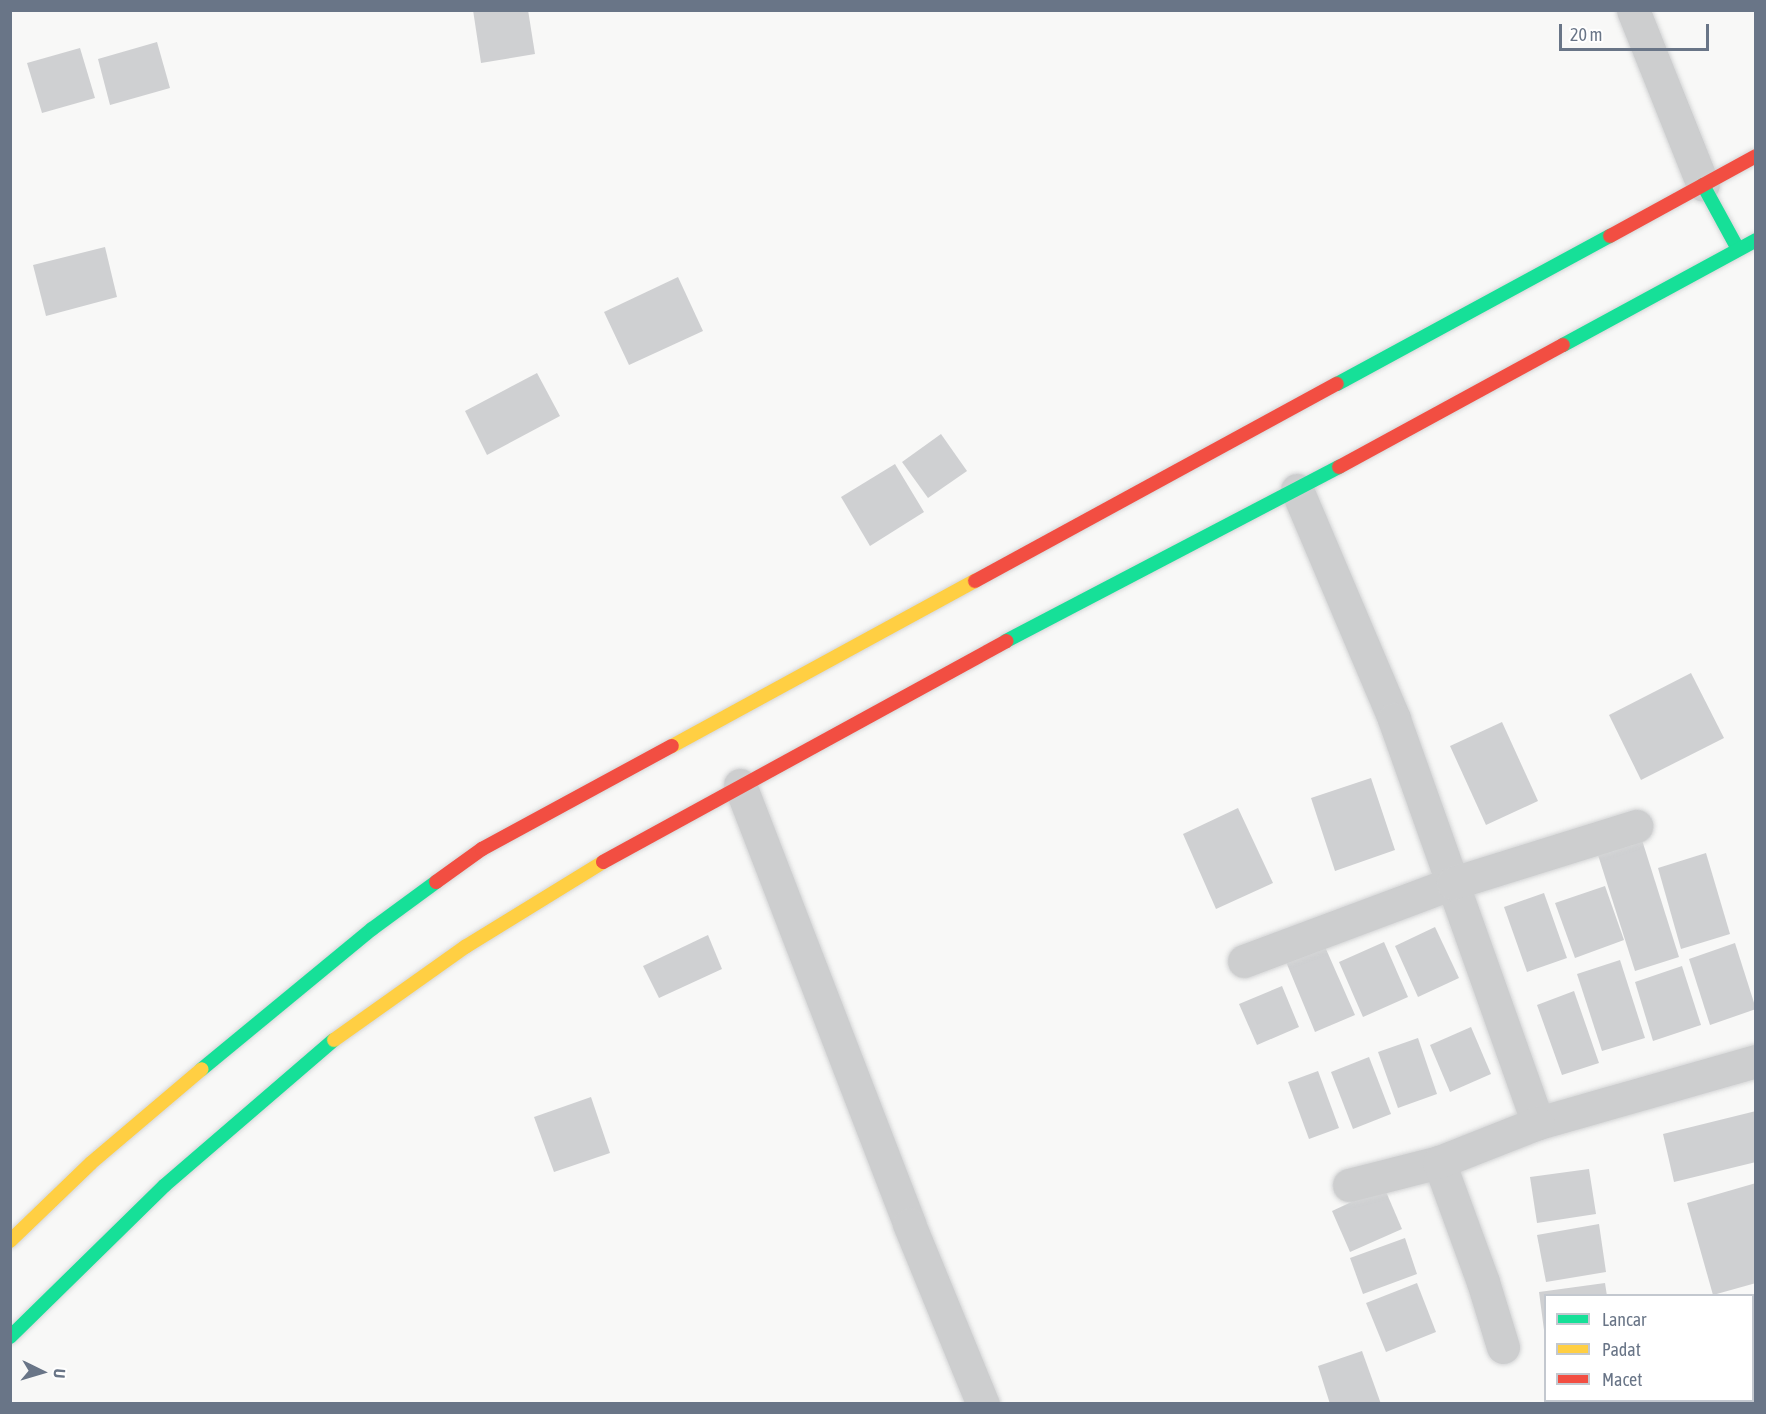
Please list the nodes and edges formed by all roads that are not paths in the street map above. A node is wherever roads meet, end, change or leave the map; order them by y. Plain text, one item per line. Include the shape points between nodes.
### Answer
1 (1633, 10) edge
2 (1755, 156) edge
3 (1703, 185) junction
4 (1755, 240) edge
5 (1738, 249) junction
6 (1297, 490) junction
7 (740, 785) junction
8 (1636, 826) dead end
9 (1453, 883) junction
10 (1244, 961) dead end
11 (1755, 1061) edge
12 (1538, 1124) junction
13 (1439, 1162) junction
14 (1348, 1185) dead end
15 (10, 1241) edge
16 (10, 1337) edge
17 (1503, 1347) dead end
18 (983, 1404) edge

1 - 3 street
2 - 3 street
3 - 5 street
3 - 15 street via 482,849 291,993 91,1163
4 - 5 street
5 - 6 street
6 - 7 street via 929,681
6 - 9 street via 1394,719
7 - 16 street via 591,869 465,947 333,1041 164,1186
7 - 18 street via 909,1224
8 - 9 street
9 - 10 street
9 - 12 street
11 - 12 street
12 - 13 street
13 - 14 street
13 - 17 street

